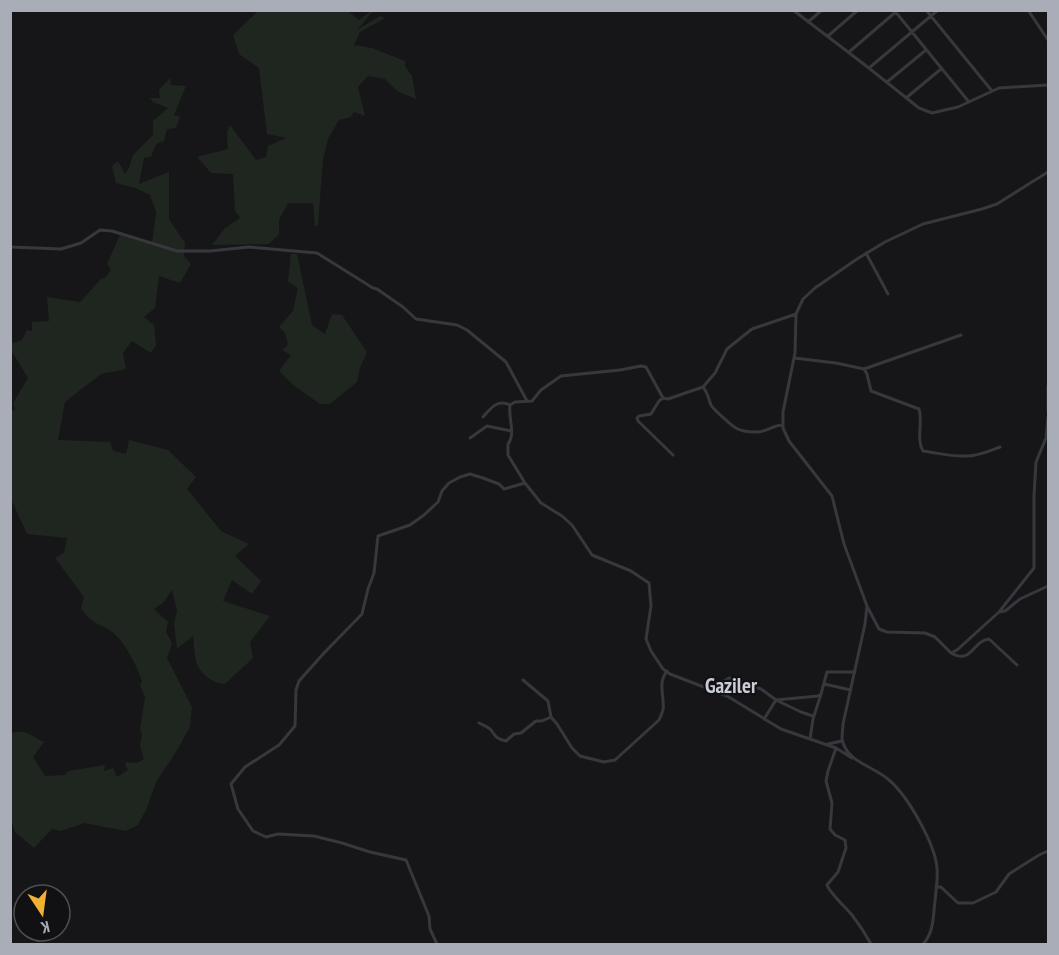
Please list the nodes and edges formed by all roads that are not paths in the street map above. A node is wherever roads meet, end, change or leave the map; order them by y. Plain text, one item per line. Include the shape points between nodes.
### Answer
1 (793, 10) edge
2 (822, 10) edge
3 (858, 10) edge
4 (926, 10) edge
5 (938, 10) edge
6 (1028, 10) edge
7 (896, 11) edge
8 (931, 17) junction
9 (808, 22) junction
10 (912, 32) junction
11 (828, 36) junction
12 (1048, 40) edge
13 (926, 50) junction
14 (849, 52) junction
15 (869, 68) junction
16 (941, 69) junction
17 (887, 82) junction
18 (1048, 85) edge
19 (992, 91) junction
20 (906, 98) junction
21 (969, 102) junction
22 (1048, 172) edge
23 (10, 247) edge
24 (866, 253) junction
25 (888, 294) dead end
26 (796, 315) junction
27 (961, 335) dead end
28 (794, 358) junction
29 (864, 369) junction
30 (1048, 386) edge
31 (703, 387) junction
32 (663, 398) junction
33 (527, 401) junction
34 (510, 405) junction
35 (1048, 411) edge
36 (483, 417) dead end
37 (1048, 417) edge
38 (783, 425) junction
39 (512, 431) junction
40 (470, 438) dead end
41 (1000, 447) dead end
42 (673, 455) dead end
43 (525, 483) junction
44 (1048, 586) edge
45 (867, 606) junction
46 (999, 612) junction
47 (951, 653) junction
48 (1017, 665) dead end
49 (666, 671) junction
50 (855, 672) junction
51 (523, 680) dead end
52 (824, 684) junction
53 (851, 690) junction
54 (821, 694) junction
55 (727, 696) junction
56 (776, 700) junction
57 (814, 716) junction
58 (550, 717) junction
59 (764, 719) junction
60 (479, 723) dead end
61 (810, 739) junction
62 (843, 741) junction
63 (827, 745) junction
64 (836, 748) junction
65 (854, 758) junction
66 (1048, 851) edge
67 (936, 887) junction
68 (437, 945) edge
69 (871, 945) edge
70 (923, 945) edge

1 - 9 street
2 - 9 street
3 - 11 street
4 - 8 street
5 - 8 street
6 - 12 street
7 - 10 street
7 - 14 street
8 - 10 street
8 - 19 street
9 - 11 street
10 - 13 street
10 - 15 street
11 - 14 street
13 - 16 street
13 - 17 street
14 - 15 street
15 - 17 street
16 - 20 street
16 - 21 street
17 - 20 street
18 - 19 street
19 - 21 street
20 - 21 street via 932,113
22 - 24 street via 997,204 923,224
23 - 33 street via 61,249 81,243 100,230 177,251 249,247 316,253 377,289 416,319 467,330 506,362
24 - 25 street
24 - 26 street via 815,288 803,299
26 - 28 street
26 - 31 street via 752,329 727,349
27 - 29 street
28 - 29 street
28 - 38 street
29 - 41 street via 872,392 920,410 922,450 967,456
30 - 35 street
31 - 32 street
31 - 38 street via 711,406 735,427 755,432
32 - 33 street via 641,366 561,376
32 - 42 street via 651,414 637,418
33 - 34 street
34 - 36 street via 493,406
34 - 39 street
37 - 46 street via 1046,438 1036,462 1034,568
38 - 45 street via 789,441 832,496 844,544
39 - 40 street via 487,426
39 - 43 street via 508,455
43 - 49 street via 541,503 572,525 592,555 649,583 651,606 646,639
43 - 68 street via 504,489 470,474 460,477 449,483 438,502 424,515 410,525 378,536 374,573 362,614 299,681 295,726 279,745 245,767 231,784 238,809 253,831 266,837 314,836 405,860
44 - 46 street
45 - 47 street via 879,629 925,633
45 - 50 street
46 - 47 street
47 - 48 street via 966,656 988,639
49 - 55 street
49 - 58 street via 660,720 615,760 604,762 580,756
50 - 52 street via 826,672
50 - 53 street
51 - 58 street via 548,701
52 - 53 street
52 - 54 street
53 - 62 street
54 - 56 street
54 - 57 street
55 - 56 street via 720,688 729,678 761,689
55 - 59 street
56 - 57 street
56 - 59 street
57 - 61 street
58 - 60 street via 536,721 506,741
59 - 61 street
61 - 63 street
62 - 63 street
62 - 65 street
63 - 64 street
64 - 65 street
64 - 69 street via 826,781 832,803 830,829 845,840 846,848 838,873 827,885
65 - 67 street via 889,779 910,803 936,859
66 - 67 street via 1009,874 996,892 974,903 958,903 944,889
67 - 70 street via 931,931

